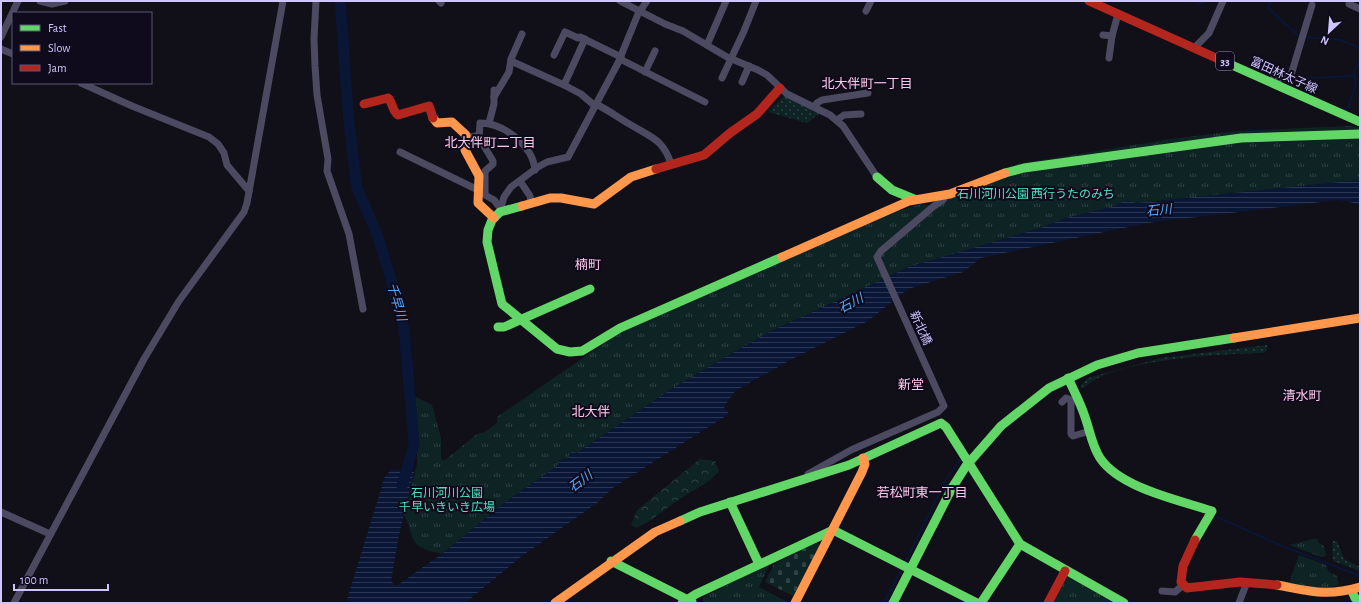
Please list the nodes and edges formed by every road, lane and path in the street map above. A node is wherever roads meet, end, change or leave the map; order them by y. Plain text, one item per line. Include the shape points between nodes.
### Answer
1 (18, 1) edge
2 (40, 1) edge
3 (65, 1) edge
4 (284, 1) edge
5 (316, 1) edge
6 (620, 1) edge
7 (647, 1) edge
8 (726, 1) edge
9 (756, 1) edge
10 (871, 1) edge
11 (1089, 1) edge
12 (1223, 1) edge
13 (1350, 1) edge
14 (1312, 5) dead end
15 (1360, 9) edge
16 (866, 11) dead end
17 (13, 12) edge
18 (640, 12) junction
19 (12, 14) edge
20 (1118, 14) junction
21 (522, 34) dead end
22 (1103, 35) dead end
23 (1112, 36) junction
24 (1, 37) edge
25 (585, 39) junction
26 (707, 45) junction
27 (1194, 48) junction
28 (1, 49) edge
29 (655, 51) dead end
30 (12, 54) edge
31 (554, 55) dead end
32 (621, 58) junction
33 (1109, 58) dead end
34 (730, 59) junction
35 (511, 61) junction
36 (749, 66) junction
37 (644, 72) junction
38 (722, 78) dead end
39 (742, 82) dead end
40 (1271, 82) junction
41 (83, 84) edge
42 (564, 85) junction
43 (780, 88) junction
44 (868, 93) dead end
45 (705, 102) dead end
46 (364, 104) dead end
47 (596, 105) junction
48 (815, 106) junction
49 (861, 114) dead end
50 (837, 120) junction
51 (1360, 122) edge
52 (489, 123) junction
53 (1360, 134) edge
54 (466, 138) junction
55 (478, 138) junction
56 (400, 152) dead end
57 (671, 164) junction
58 (535, 170) junction
59 (877, 177) joint
60 (520, 181) junction
61 (478, 190) junction
62 (249, 192) junction
63 (946, 195) junction
64 (914, 199) junction
65 (531, 203) junction
66 (501, 208) junction
67 (494, 218) junction
68 (590, 289) dead end
69 (363, 309) dead end
70 (1360, 318) edge
71 (520, 320) junction
72 (498, 328) dead end
73 (1068, 378) junction
74 (1062, 402) dead end
75 (1090, 431) junction
76 (863, 458) junction
77 (969, 463) junction
78 (809, 478) junction
79 (730, 502) junction
80 (1, 512) edge
81 (832, 530) junction
82 (50, 534) junction
83 (1020, 544) junction
84 (611, 561) junction
85 (759, 564) junction
86 (911, 569) junction
87 (1065, 571) junction
88 (1247, 582) junction
89 (1183, 585) junction
90 (1356, 589) edge
91 (1162, 591) dead end
92 (687, 602) edge
93 (1360, 602) edge
94 (14, 603) edge
95 (556, 603) edge
96 (795, 603) edge
97 (894, 603) edge
98 (977, 603) edge
99 (981, 603) edge
100 (1048, 603) edge
101 (1124, 603) edge
102 (1239, 603) edge

1 - 17 street
2 - 3 street via 52,4
4 - 62 street
5 - 69 street via 315,66 317,95 328,159 327,171 350,234
6 - 18 street
7 - 18 street
8 - 26 street
9 - 34 street
10 - 16 street
11 - 20 street, 富田林太子線 / 33
12 - 27 street via 1209,33
13 - 15 street via 1348,4
14 - 40 street via 1291,75 1273,79
18 - 26 street
18 - 32 street
19 - 24 street
20 - 23 street
20 - 27 street, 富田林太子線 / 33
21 - 35 street
22 - 23 street
23 - 33 street
25 - 31 street via 565,32
25 - 32 street
25 - 42 street
26 - 34 street
27 - 40 street, 富田林太子線 / 33
28 - 30 street
29 - 37 street
32 - 37 street
32 - 47 street
34 - 36 street
34 - 38 street
35 - 42 street
35 - 52 street via 509,72 494,94 493,113
36 - 39 street
36 - 43 street via 767,75
37 - 45 street
40 - 51 street, 富田林太子線 / 33
41 - 62 street via 209,137 218,144 227,165
42 - 47 street
43 - 48 street via 792,97
43 - 57 street via 757,114 704,156
44 - 48 street via 822,100
46 - 54 street via 388,98 398,115 429,106 437,123 452,122 464,132
47 - 57 street via 645,131 662,145
47 - 58 street via 568,157 547,162
48 - 50 street
49 - 50 street via 844,115
50 - 59 street
52 - 55 street via 480,123
52 - 58 street via 499,126 517,138
53 - 63 street via 1241,138 1024,168
54 - 55 street
54 - 61 street via 464,147 479,176
55 - 66 street via 493,164 485,172 485,195
56 - 61 street
57 - 65 street via 631,177 594,204 558,198
58 - 60 street
59 - 64 street via 892,190
60 - 65 street via 530,196
60 - 66 street via 508,191
61 - 67 street via 478,203
62 - 82 street via 244,212 179,301 144,359
63 - 64 street
63 - 78 street, 新北橋 via 877,257 944,406 938,412 845,453 808,474
64 - 71 street via 620,328 582,351 557,349
65 - 66 street
66 - 67 street
67 - 71 street via 487,236 496,283 502,304
68 - 71 street
70 - 73 street via 1138,353 1117,358
71 - 72 street
73 - 75 street
73 - 77 street via 1018,411 983,445
74 - 75 street via 1066,398 1071,400 1073,436
75 - 89 street via 1101,458 1123,479 1212,511 1197,535 1181,573
76 - 77 street via 941,423
76 - 78 street
76 - 81 street via 865,464 862,472
77 - 83 street
77 - 86 street via 952,488
78 - 79 street
79 - 84 street via 655,532
79 - 85 street
80 - 82 street
81 - 85 street
81 - 86 street
81 - 96 street
82 - 94 street
83 - 87 street
83 - 99 street
84 - 92 street
84 - 95 street
85 - 92 street
86 - 97 street
86 - 98 street
87 - 100 street
87 - 101 street
88 - 89 street via 1192,588
88 - 90 street via 1273,585 1322,598 1334,597
88 - 102 street
89 - 91 street via 1175,592
90 - 93 street via 1354,598

